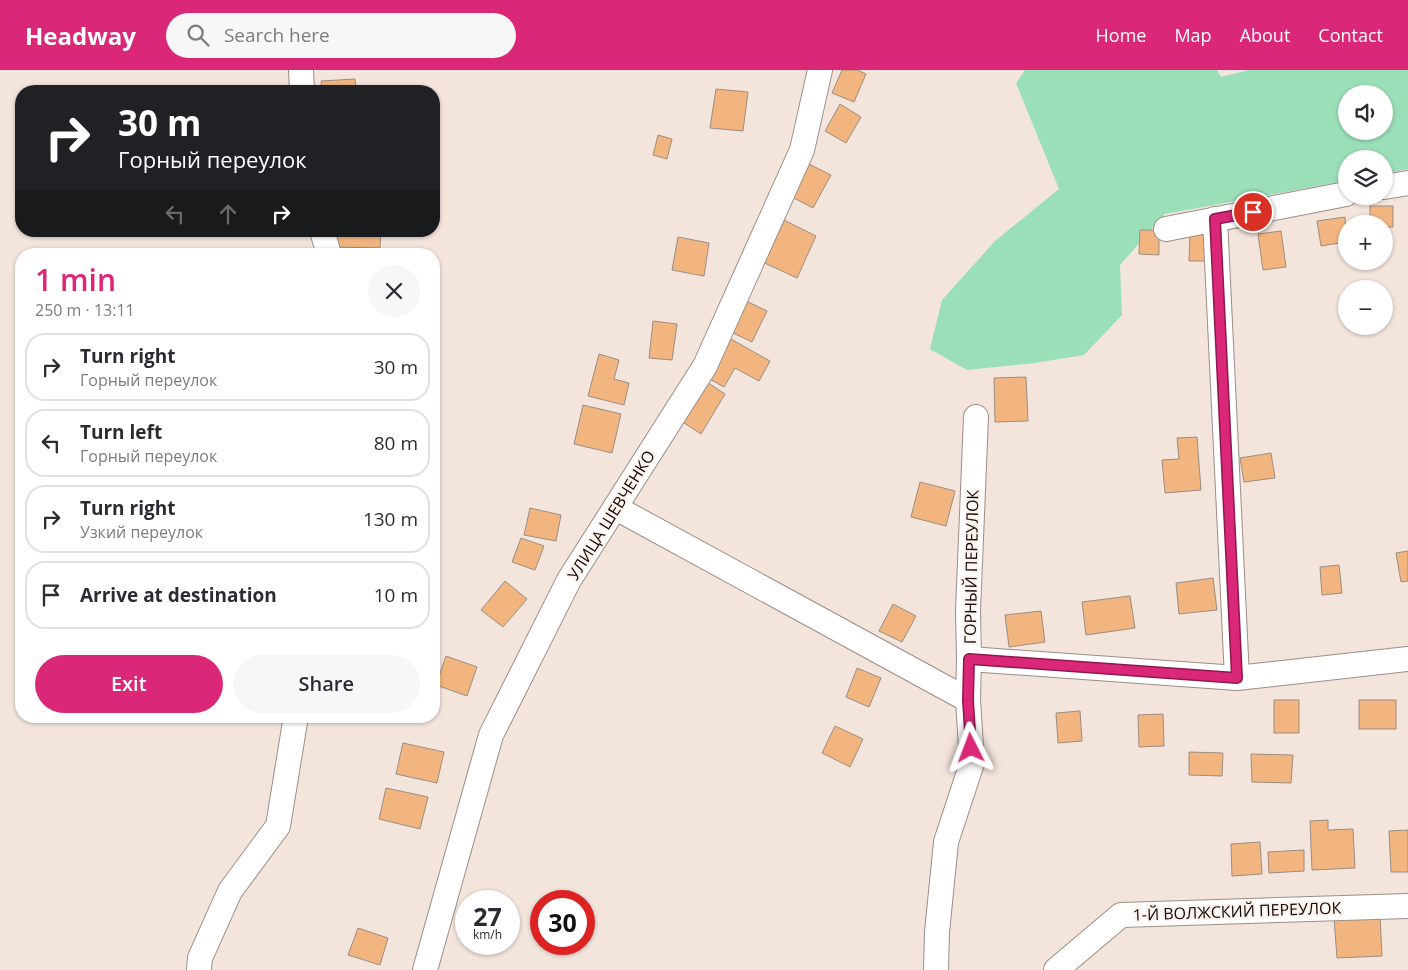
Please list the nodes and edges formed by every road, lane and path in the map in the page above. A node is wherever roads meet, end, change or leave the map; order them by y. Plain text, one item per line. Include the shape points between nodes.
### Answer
1 (301, 70) edge
2 (820, 70) edge
3 (302, 85) edge
4 (1408, 182) edge
5 (1393, 185) edge
6 (1338, 196) edge
7 (1215, 219) junction
8 (1166, 229) dead end
9 (976, 417) dead end
10 (616, 508) junction
11 (969, 659) junction
12 (1408, 659) edge
13 (1237, 678) junction
14 (968, 700) junction
15 (295, 723) edge
16 (1408, 906) edge
17 (199, 970) edge
18 (425, 970) edge
19 (936, 970) edge
20 (1056, 970) edge

1 - 3 street
2 - 10 street, УЛИЦА ШЕВЧЕНКО via 802,150 705,366
4 - 5 street
6 - 7 street
7 - 8 street
7 - 13 street
9 - 11 street, ГОРНЫЙ ПЕРЕУЛОК
10 - 14 street
10 - 18 street, УЛИЦА ШЕВЧЕНКО via 569,580 491,735
11 - 13 street, ГОРНЫЙ ПЕРЕУЛОК
11 - 14 street
12 - 13 street, ГОРНЫЙ ПЕРЕУЛОК
14 - 19 street via 972,763 946,842
15 - 17 street via 278,826 230,891 200,958
16 - 20 street, 1-Й ВОЛЖСКИЙ ПЕРЕУЛОК via 1121,915

